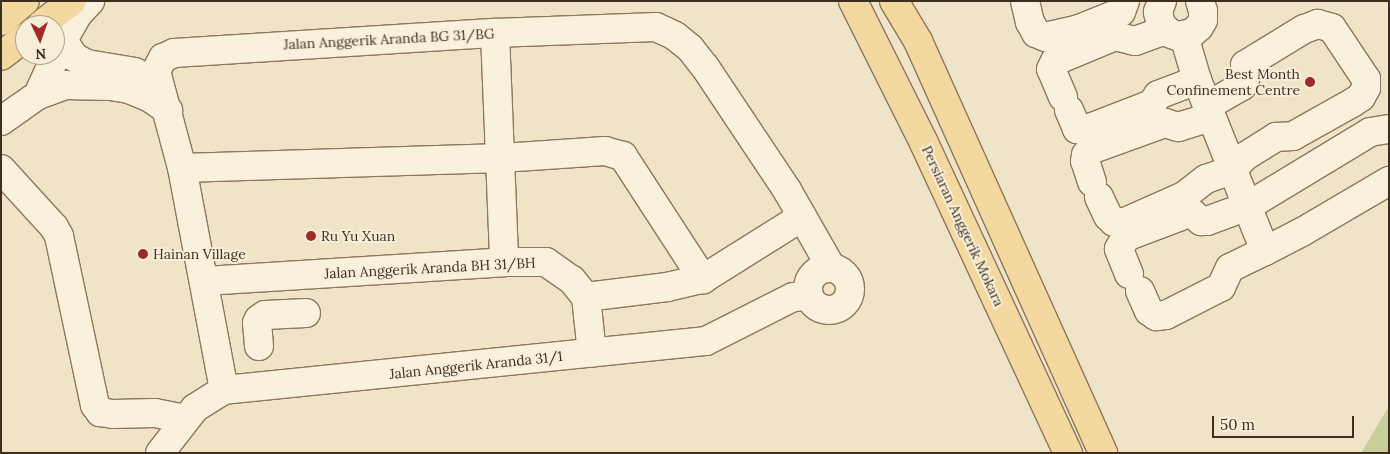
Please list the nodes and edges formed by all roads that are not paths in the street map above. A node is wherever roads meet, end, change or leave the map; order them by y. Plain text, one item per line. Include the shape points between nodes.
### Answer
1 (25, 1) edge
2 (72, 1) edge
3 (90, 1) edge
4 (854, 1) edge
5 (894, 1) edge
6 (905, 1) edge
7 (1025, 1) edge
8 (1125, 1) edge
9 (1162, 1) edge
10 (1200, 1) edge
11 (63, 15) edge
12 (1, 20) edge
13 (65, 24) edge
14 (496, 33) junction
15 (1174, 33) junction
16 (918, 41) junction
17 (15, 46) edge
18 (65, 47) edge
19 (1, 56) edge
20 (45, 65) edge
21 (156, 71) junction
22 (1196, 80) junction
23 (38, 95) junction
24 (168, 110) junction
25 (1210, 112) junction
26 (1, 121) edge
27 (1389, 129) edge
28 (502, 158) junction
29 (182, 168) junction
30 (1, 169) edge
31 (1232, 170) junction
32 (1389, 181) edge
33 (1248, 206) junction
34 (802, 217) junction
35 (1265, 251) junction
36 (504, 262) junction
37 (832, 267) junction
38 (284, 276) junction
39 (703, 279) junction
40 (205, 281) junction
41 (808, 296) junction
42 (586, 297) junction
43 (259, 346) dead end
44 (592, 353) junction
45 (224, 390) junction
46 (185, 419) junction
47 (160, 453) edge
48 (1068, 453) edge
49 (1103, 453) edge

1 - 12 main road
2 - 11 main road
3 - 13 street
4 - 48 main road, Persiaran Anggerik Mokara via 924,143
5 - 16 main road
6 - 16 main road
7 - 8 street via 1036,33 1045,37 1079,29 1121,12
9 - 15 street via 1158,12 1161,25
10 - 15 street via 1203,20 1192,33
14 - 21 street, Jalan Anggerik Aranda BG 31/BG via 192,50 163,58
14 - 28 street
14 - 34 street, Jalan Anggerik Aranda BG 31/BG via 656,27 675,36 706,66
15 - 22 street
15 - 22 street via 1135,41 1115,36 1055,61 1051,69 1077,129 1086,129 1152,104 1158,95
16 - 49 main road
17 - 19 main road
18 - 21 street via 86,64 127,72
20 - 23 street
21 - 24 street
22 - 25 street
23 - 24 street via 65,85 110,86 150,98
23 - 26 street
24 - 29 street
25 - 31 street
25 - 31 street via 1178,126 1165,123 1090,150 1085,161 1108,216 1114,222 1125,222
25 - 31 street via 1242,86 1246,76 1245,65 1318,24 1332,28 1366,79 1361,97 1293,136 1276,137 1244,157
27 - 33 street via 1370,132
28 - 29 street
28 - 36 street
28 - 39 street via 605,151 623,156
29 - 40 street
30 - 46 street via 59,236 95,405 100,412 155,413
31 - 33 street
32 - 35 street
33 - 35 street
33 - 35 street via 1207,220 1187,214 1126,237 1119,248 1134,282 1156,316 1166,315 1221,286 1230,268
34 - 37 street, Jalan Anggerik Aranda BG 31/BG
34 - 39 street
36 - 38 street, Jalan Anggerik Aranda BH 31/BH
36 - 42 street, Jalan Anggerik Aranda BH 31/BH via 546,262 572,280
37 - 41 street via 812,275 808,281
37 - 41 street via 848,279 847,299 837,308 824,309 817,307
38 - 40 street, Jalan Anggerik Aranda BH 31/BH
38 - 43 street via 296,313 265,315 259,319
39 - 42 street
40 - 45 street
41 - 44 street, Jalan Anggerik Aranda 31/1 via 793,297 706,341
42 - 44 street
44 - 45 street, Jalan Anggerik Aranda 31/1
45 - 46 street, Jalan Anggerik Aranda 31/1 via 205,400
46 - 47 street, Jalan Anggerik Aranda 31/1

